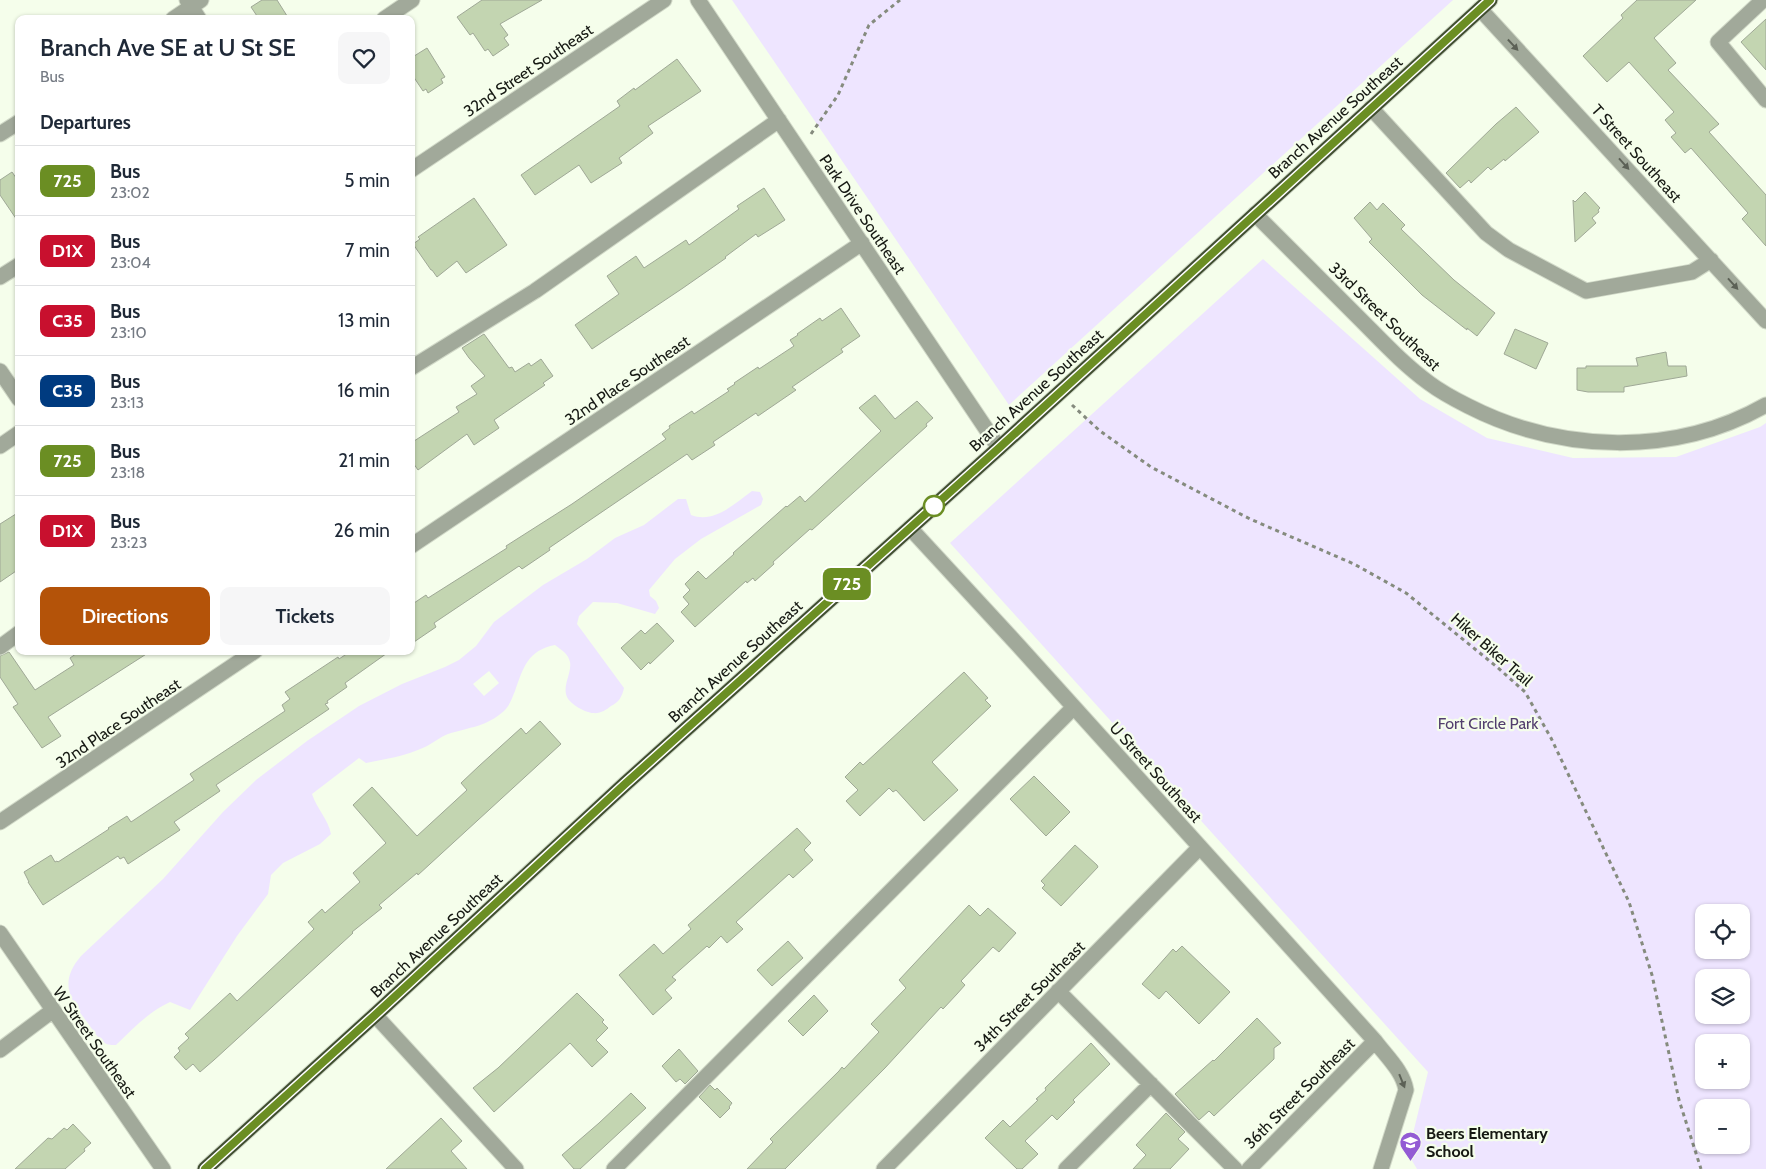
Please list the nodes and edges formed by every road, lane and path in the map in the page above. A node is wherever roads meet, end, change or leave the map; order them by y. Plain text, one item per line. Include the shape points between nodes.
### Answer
1 (412, 0) edge
2 (664, 0) edge
3 (698, 0) edge
4 (900, 0) edge
5 (1763, 0) edge
6 (1485, 4) edge
7 (194, 6) edge
8 (179, 15) edge
9 (390, 15) edge
10 (1766, 100) edge
11 (1371, 108) junction
12 (779, 120) junction
13 (15, 125) edge
14 (0, 134) edge
15 (811, 134) dead end
16 (415, 167) edge
17 (1255, 214) junction
18 (862, 244) junction
19 (1711, 260) junction
20 (15, 268) edge
21 (0, 277) edge
22 (1766, 321) edge
23 (415, 366) edge
24 (0, 371) edge
25 (15, 393) edge
26 (1058, 393) junction
27 (1766, 405) edge
28 (15, 436) edge
29 (0, 446) edge
30 (999, 448) junction
31 (910, 528) junction
32 (415, 543) edge
33 (15, 636) edge
34 (0, 646) edge
35 (249, 655) edge
36 (1073, 708) junction
37 (0, 822) edge
38 (1200, 847) junction
39 (0, 933) edge
40 (1058, 991) junction
41 (52, 1011) junction
42 (375, 1015) junction
43 (1375, 1041) junction
44 (0, 1050) edge
45 (1150, 1084) junction
46 (163, 1169) edge
47 (205, 1169) edge
48 (516, 1169) edge
49 (614, 1169) edge
50 (884, 1169) edge
51 (1066, 1169) edge
52 (1235, 1169) edge
53 (1249, 1169) edge
54 (1380, 1169) edge
55 (1701, 1169) edge

1 - 9 street
2 - 16 street, 32nd Street Southeast
3 - 12 street, Park Drive Southeast
4 - 15 path via 869,25 838,95
5 - 10 street via 1718,42
6 - 11 highway, Branch Avenue Southeast
6 -> 19 street, T Street Southeast
7 - 8 street
11 - 17 highway, Branch Avenue Southeast
11 - 19 street via 1486,233 1509,250 1586,291 1692,272
12 - 18 street, Park Drive Southeast
12 - 23 street via 535,291
13 - 14 street
17 - 26 highway, Branch Avenue Southeast
17 - 27 street, 33rd Street Southeast via 1410,369 1440,391 1491,417 1532,431 1576,440 1642,442 1705,431
18 - 30 street, Park Drive Southeast
18 - 32 street, 32nd Place Southeast
19 -> 22 street, T Street Southeast
20 - 21 street
24 - 25 street
26 - 30 highway, Branch Avenue Southeast
26 - 55 path, Hiker Biker Trail via 1100,430 1151,467 1250,519 1354,564 1406,593 1525,692 1551,738 1629,902 1652,975 1679,1100
28 - 29 street
30 - 31 highway, Branch Avenue Southeast
31 - 36 street, U Street Southeast
31 - 42 highway, Branch Avenue Southeast via 625,784
33 - 34 street
35 - 37 street, 32nd Place Southeast
36 - 38 street, U Street Southeast
36 - 49 street
38 - 40 street, 34th Street Southeast
38 - 43 street, U Street Southeast
39 - 41 street, W Street Southeast
40 - 45 street
40 - 50 street, 34th Street Southeast
41 - 44 street
41 - 46 street, W Street Southeast
42 - 47 highway, Branch Avenue Southeast
42 - 48 street
43 - 53 street, 36th Street Southeast
43 -> 54 street, U Street Southeast via 1400,1075 1406,1090
45 - 51 street
45 - 52 street

